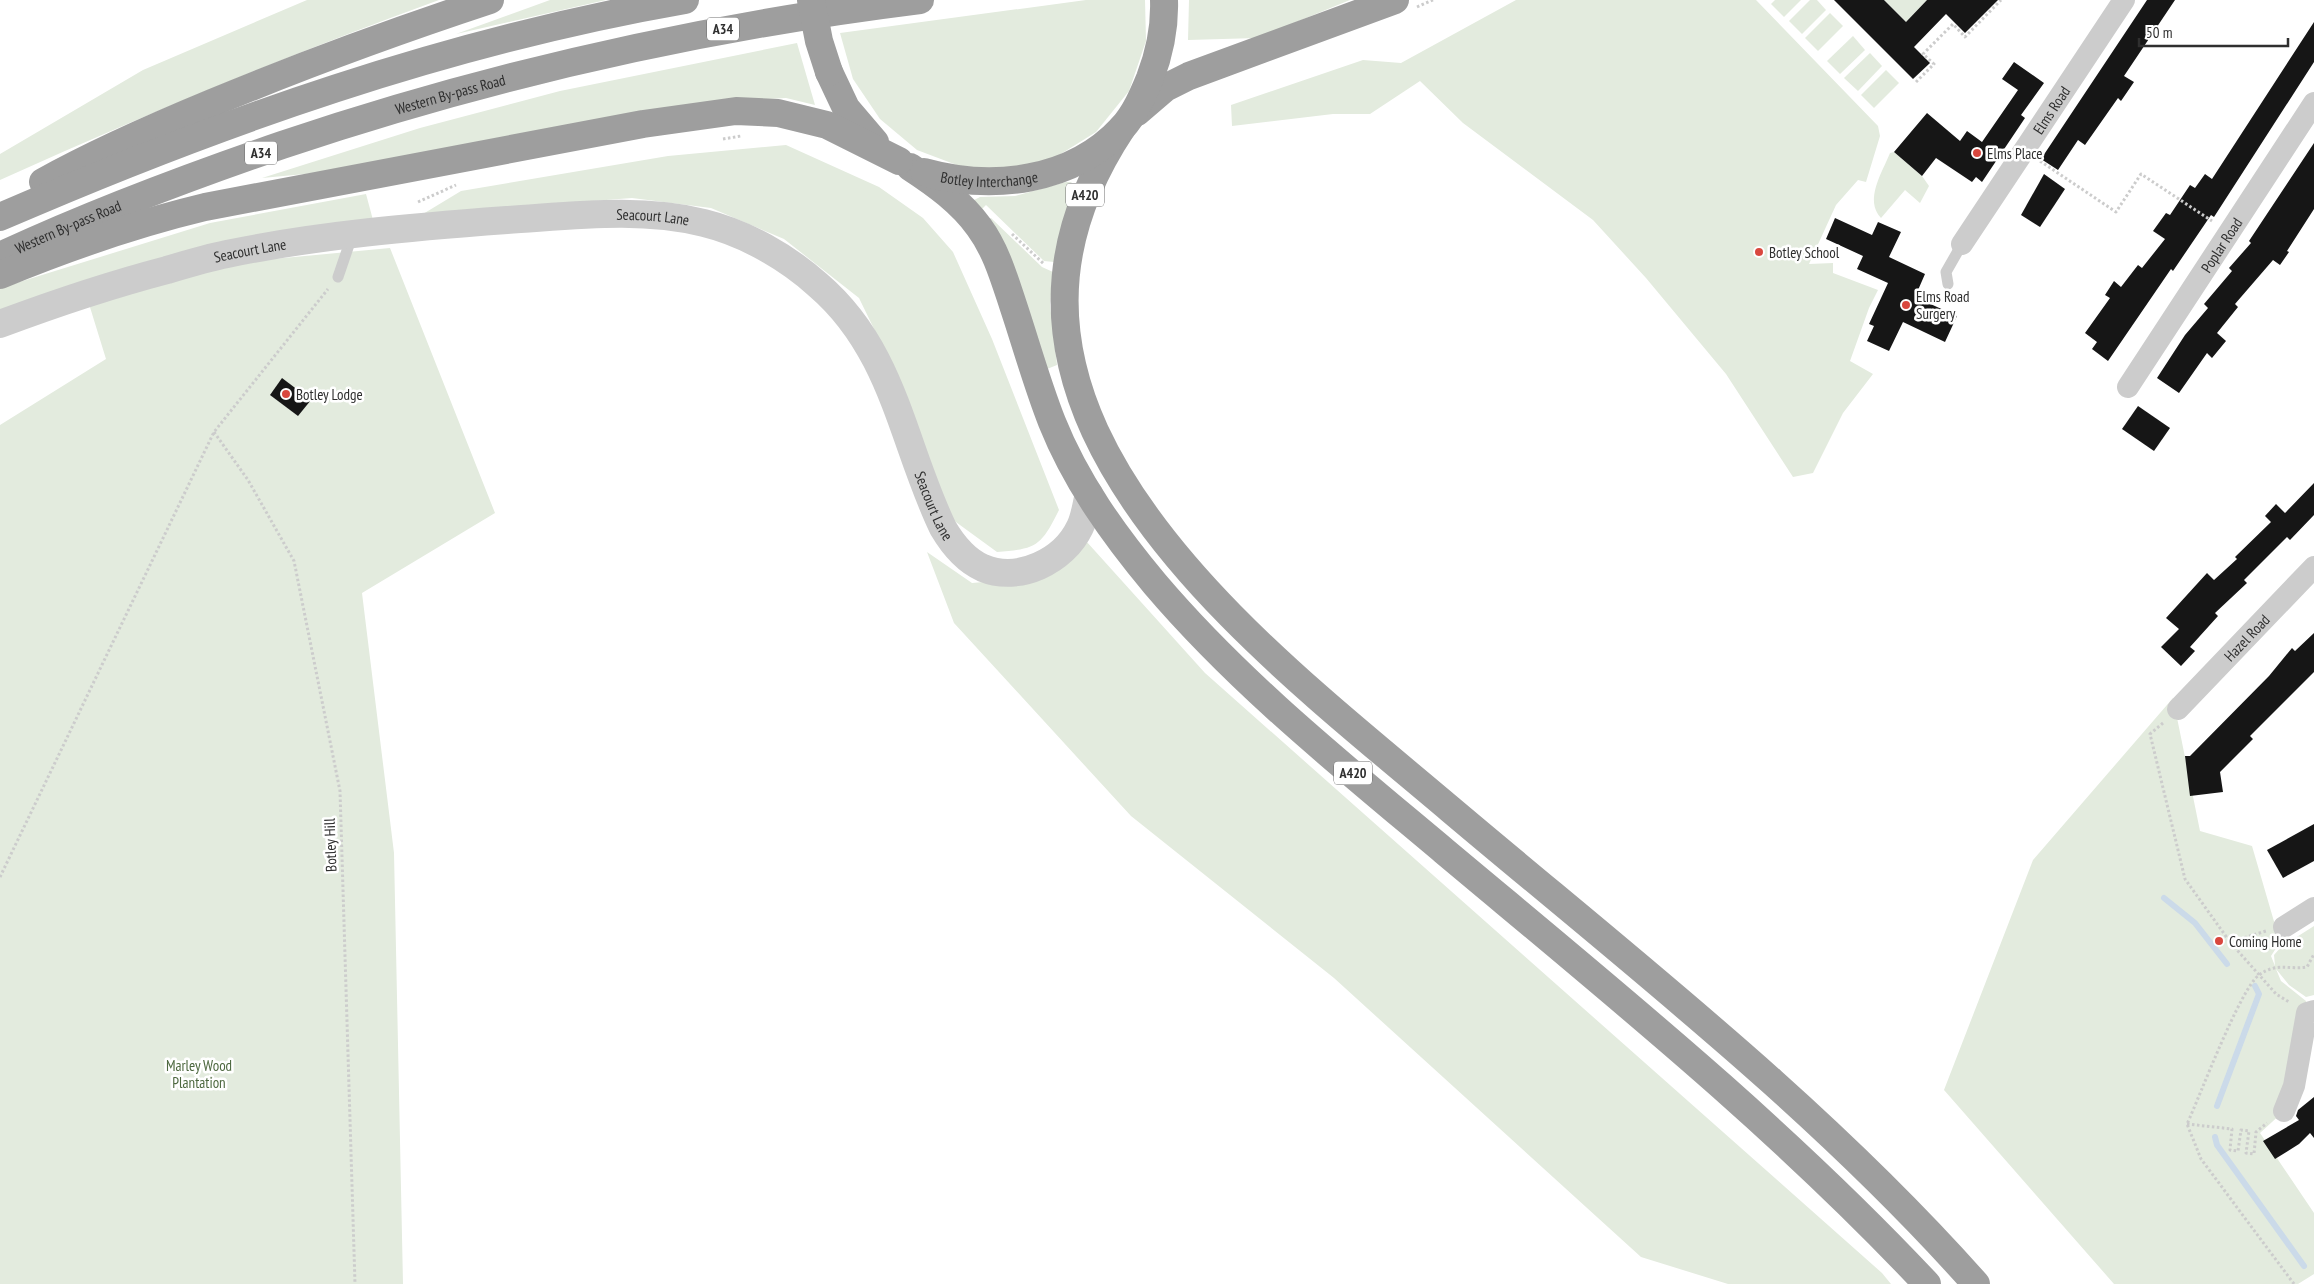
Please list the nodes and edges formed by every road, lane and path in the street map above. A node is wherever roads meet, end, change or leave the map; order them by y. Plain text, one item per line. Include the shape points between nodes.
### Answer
1 (490, 0) edge
2 (685, 0) edge
3 (811, 0) edge
4 (920, 0) edge
5 (1433, 0) edge
6 (2001, 0) edge
7 (2124, 0) edge
8 (1164, 5) edge
9 (1402, 5) edge
10 (1916, 82) dead end
11 (2314, 103) edge
12 (1124, 125) junction
13 (743, 136) dead end
14 (716, 139) dead end
15 (2023, 149) junction
16 (904, 164) junction
17 (466, 183) dead end
18 (0, 206) edge
19 (412, 206) dead end
20 (0, 217) edge
21 (1008, 230) dead end
22 (366, 232) junction
23 (2229, 232) junction
24 (1962, 244) joint
25 (0, 256) edge
26 (1048, 265) dead end
27 (0, 275) edge
28 (338, 277) joint
29 (1948, 284) dead end
30 (0, 324) edge
31 (2128, 387) dead end
32 (214, 432) junction
33 (1089, 494) junction
34 (2314, 567) edge
35 (2178, 709) joint
36 (0, 876) edge
37 (2314, 908) edge
38 (2284, 927) joint
39 (2230, 942) junction
40 (2314, 954) edge
41 (2258, 976) junction
42 (2310, 1012) edge
43 (2284, 1111) joint
44 (2187, 1124) junction
45 (355, 1284) edge
46 (1927, 1284) edge
47 (1976, 1284) edge
48 (2294, 1284) edge

1 - 18 highway via 361,43 158,126 80,161
2 - 20 highway, A34 via 520,36 401,68 162,150
3 - 16 highway, Botley Interchange, bridge via 818,41 846,108 882,149
4 - 25 highway, Western By-pass Road / A34 via 753,23 673,39 584,58 421,101 170,184
5 - 9 path
6 - 10 path via 1966,36 1953,24 1924,54 1934,64
7 - 15 street, Elms Road
8 - 12 highway, Botley Interchange via 1163,32 1156,61 1142,96
9 - 12 highway via 1183,78 1154,97
11 - 23 street, Poplar Road
12 - 16 highway, Botley Interchange via 1106,142 1076,161 1024,179 973,182 938,176
12 - 47 highway, A420 via 1090,182 1074,228 1065,268 1064,322 1071,364 1089,417 1110,460 1146,516 1216,600 1287,668 1801,1109
13 - 14 path
15 - 23 path via 2116,212 2141,174
15 - 24 street, Elms Road
16 - 27 highway via 851,136 803,118 757,111 718,112 147,220
16 - 33 highway, A420 via 950,196 987,238 1052,422
17 - 19 path via 456,184
21 - 26 path
22 - 28 lane
22 - 30 street, Seacourt Lane via 225,254 90,291
22 - 33 street, Seacourt Lane via 601,214 682,219 732,233 776,255 812,280 840,306 859,330 891,387 940,522 950,541 971,562 1000,572 1016,572 1045,563 1070,543 1080,527
23 - 31 street, Poplar Road
24 - 29 lane via 1946,272
28 - 32 path
32 - 36 path
32 - 45 path, Botley Hill via 248,480 294,561 340,791
33 - 46 highway, A420 via 1132,556 1188,621 1229,662 1314,740 1776,1134 1833,1187
34 - 35 street, Hazel Road
35 - 39 path via 2150,734 2185,879
37 - 38 street
38 - 39 path
39 - 41 path
40 - 41 path via 2307,967 2281,966
41 - 42 path via 2276,994
41 - 44 path via 2243,997
42 - 43 street via 2294,1086
43 - 44 path via 2256,1132 2254,1154 2246,1153 2249,1131 2241,1130 2238,1151 2230,1150 2232,1129
44 - 48 path via 2201,1160

